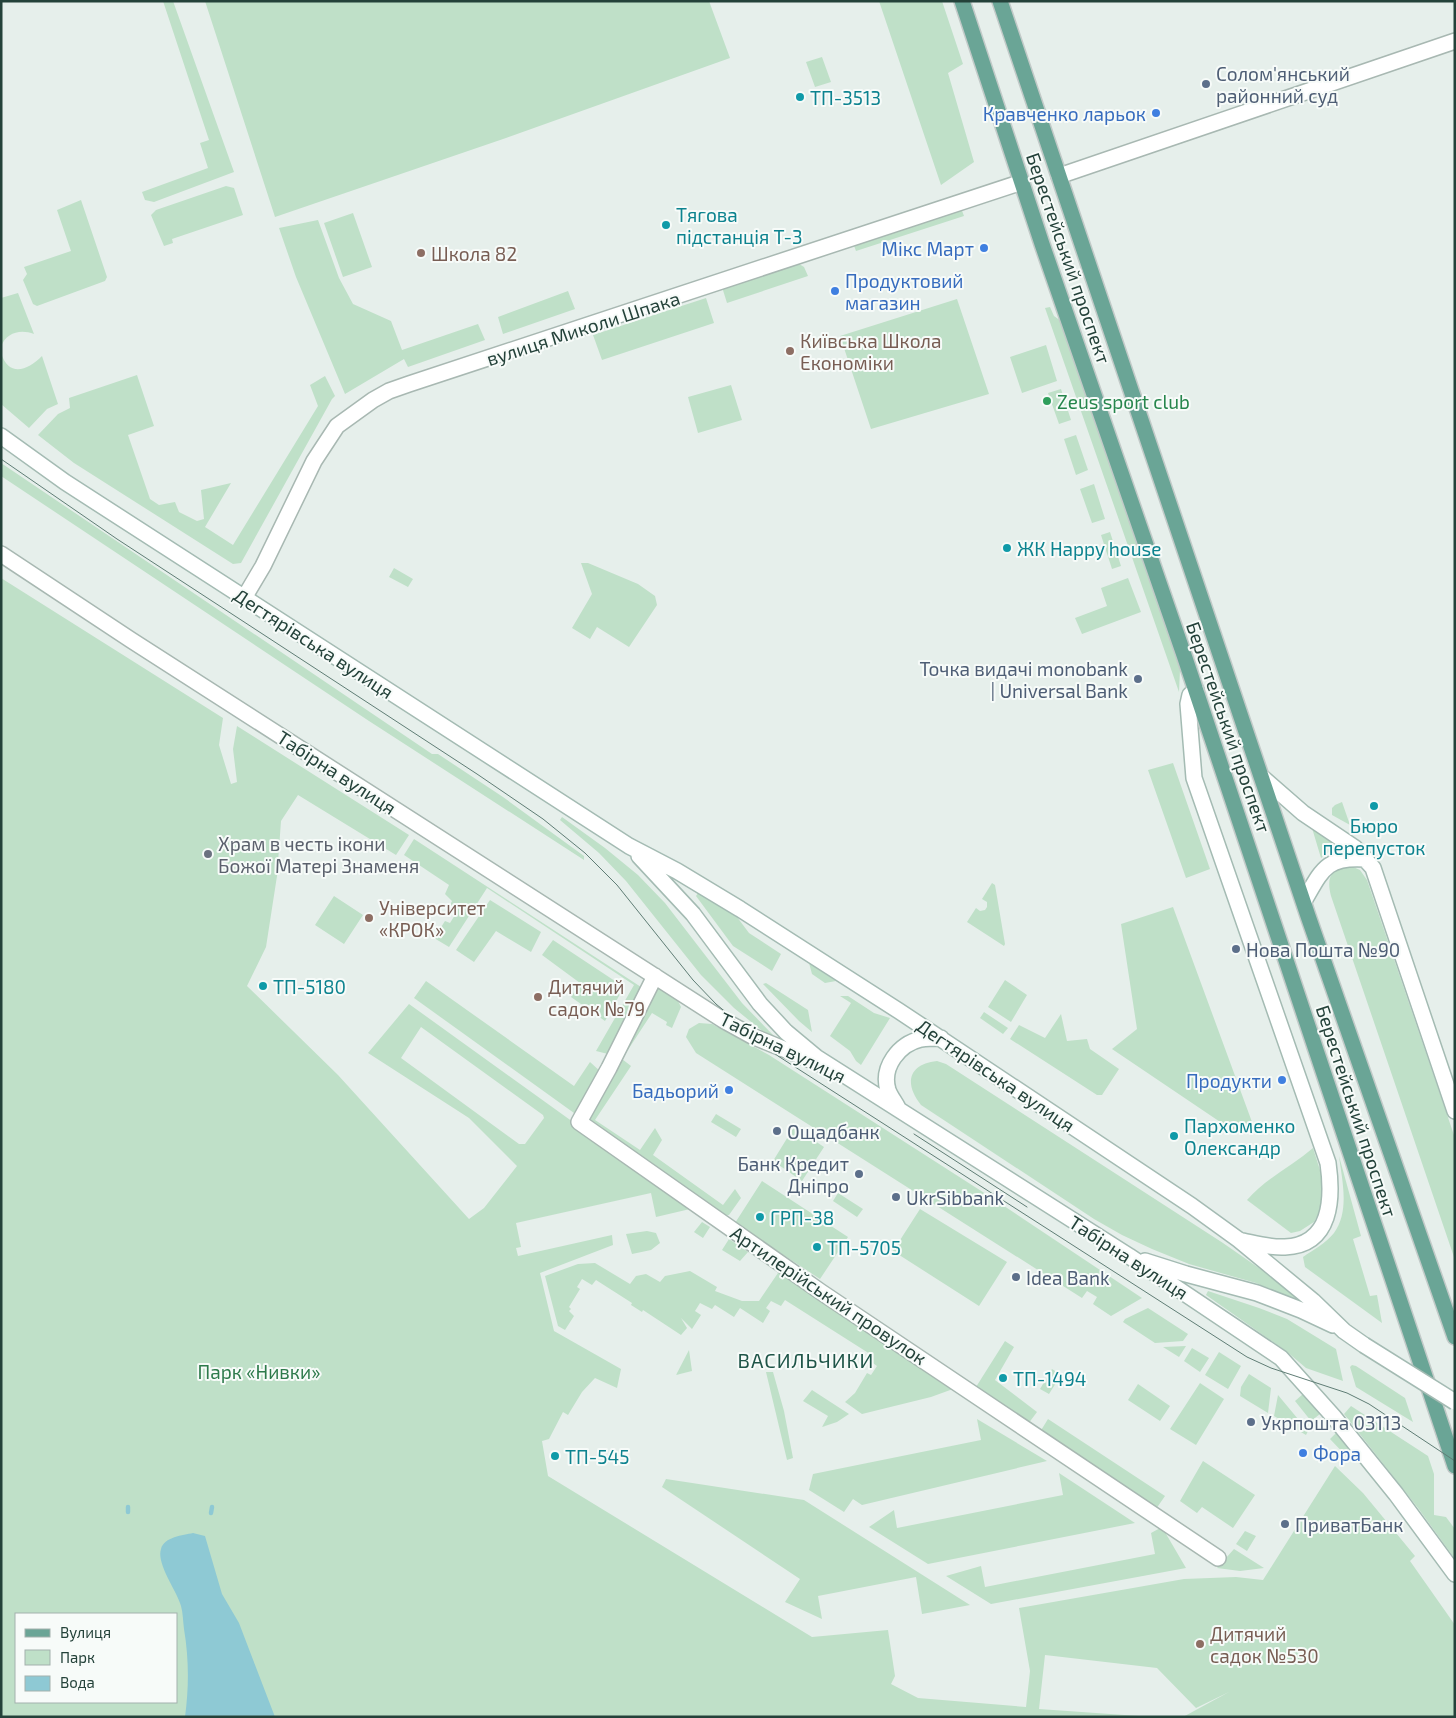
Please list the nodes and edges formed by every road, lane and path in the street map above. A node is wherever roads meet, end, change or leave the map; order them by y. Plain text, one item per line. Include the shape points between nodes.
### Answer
1 (962, 1) edge
2 (1000, 1) edge
3 (1455, 41) edge
4 (1059, 176) junction
5 (1022, 182) junction
6 (1, 436) edge
7 (1, 554) edge
8 (244, 598) junction
9 (1196, 690) junction
10 (1263, 778) junction
11 (629, 846) junction
12 (1366, 859) junction
13 (1304, 901) junction
14 (655, 976) junction
15 (942, 1038) junction
16 (838, 1072) junction
17 (898, 1109) junction
18 (1455, 1111) edge
19 (1239, 1240) junction
20 (1129, 1256) junction
21 (1344, 1331) junction
22 (1455, 1337) edge
23 (1455, 1402) edge
24 (1455, 1466) edge
25 (1218, 1558) dead end
26 (1455, 1574) edge

1 - 5 main road, Берестейський проспект
2 - 4 main road, Берестейський проспект
3 - 4 main road
4 - 10 main road, Берестейський проспект
5 - 8 main road, вулиця Миколи Шпака via 409,384 373,400 337,426 314,461
5 - 9 main road, Берестейський проспект
6 - 8 main road, Дегтярівська вулиця via 64,482
7 - 14 main road, Табірна вулиця
8 - 11 main road, Дегтярівська вулиця
9 - 19 main road via 1190,695 1188,704 1194,778 1328,1163 1331,1183 1326,1221 1304,1244 1268,1246
9 - 24 main road, Берестейський проспект
10 - 12 main road via 1303,814 1355,848
10 - 13 main road, Берестейський проспект
11 - 15 main road, Дегтярівська вулиця via 740,909
11 - 16 main road, Дегтярівська вулиця via 693,914 760,1004 786,1032
12 - 13 main road via 1339,860 1330,864 1321,872
12 - 18 main road via 1373,868
13 - 22 main road, Берестейський проспект
14 - 16 main road, Табірна вулиця via 752,1036
14 - 25 main road, Артилерійський провулок via 579,1122 821,1292
15 - 17 main road via 910,1043 899,1050 890,1062 886,1077 888,1091
15 - 19 main road, Дегтярівська вулиця
16 - 17 main road, Табірна вулиця
17 - 20 main road, Табірна вулиця
19 - 21 main road, Дегтярівська вулиця
20 - 21 main road, Дегтярівська вулиця via 1257,1293
20 - 26 main road, Табірна вулиця via 1281,1358 1333,1416
21 - 23 main road, Дегтярівська вулиця, bridge

